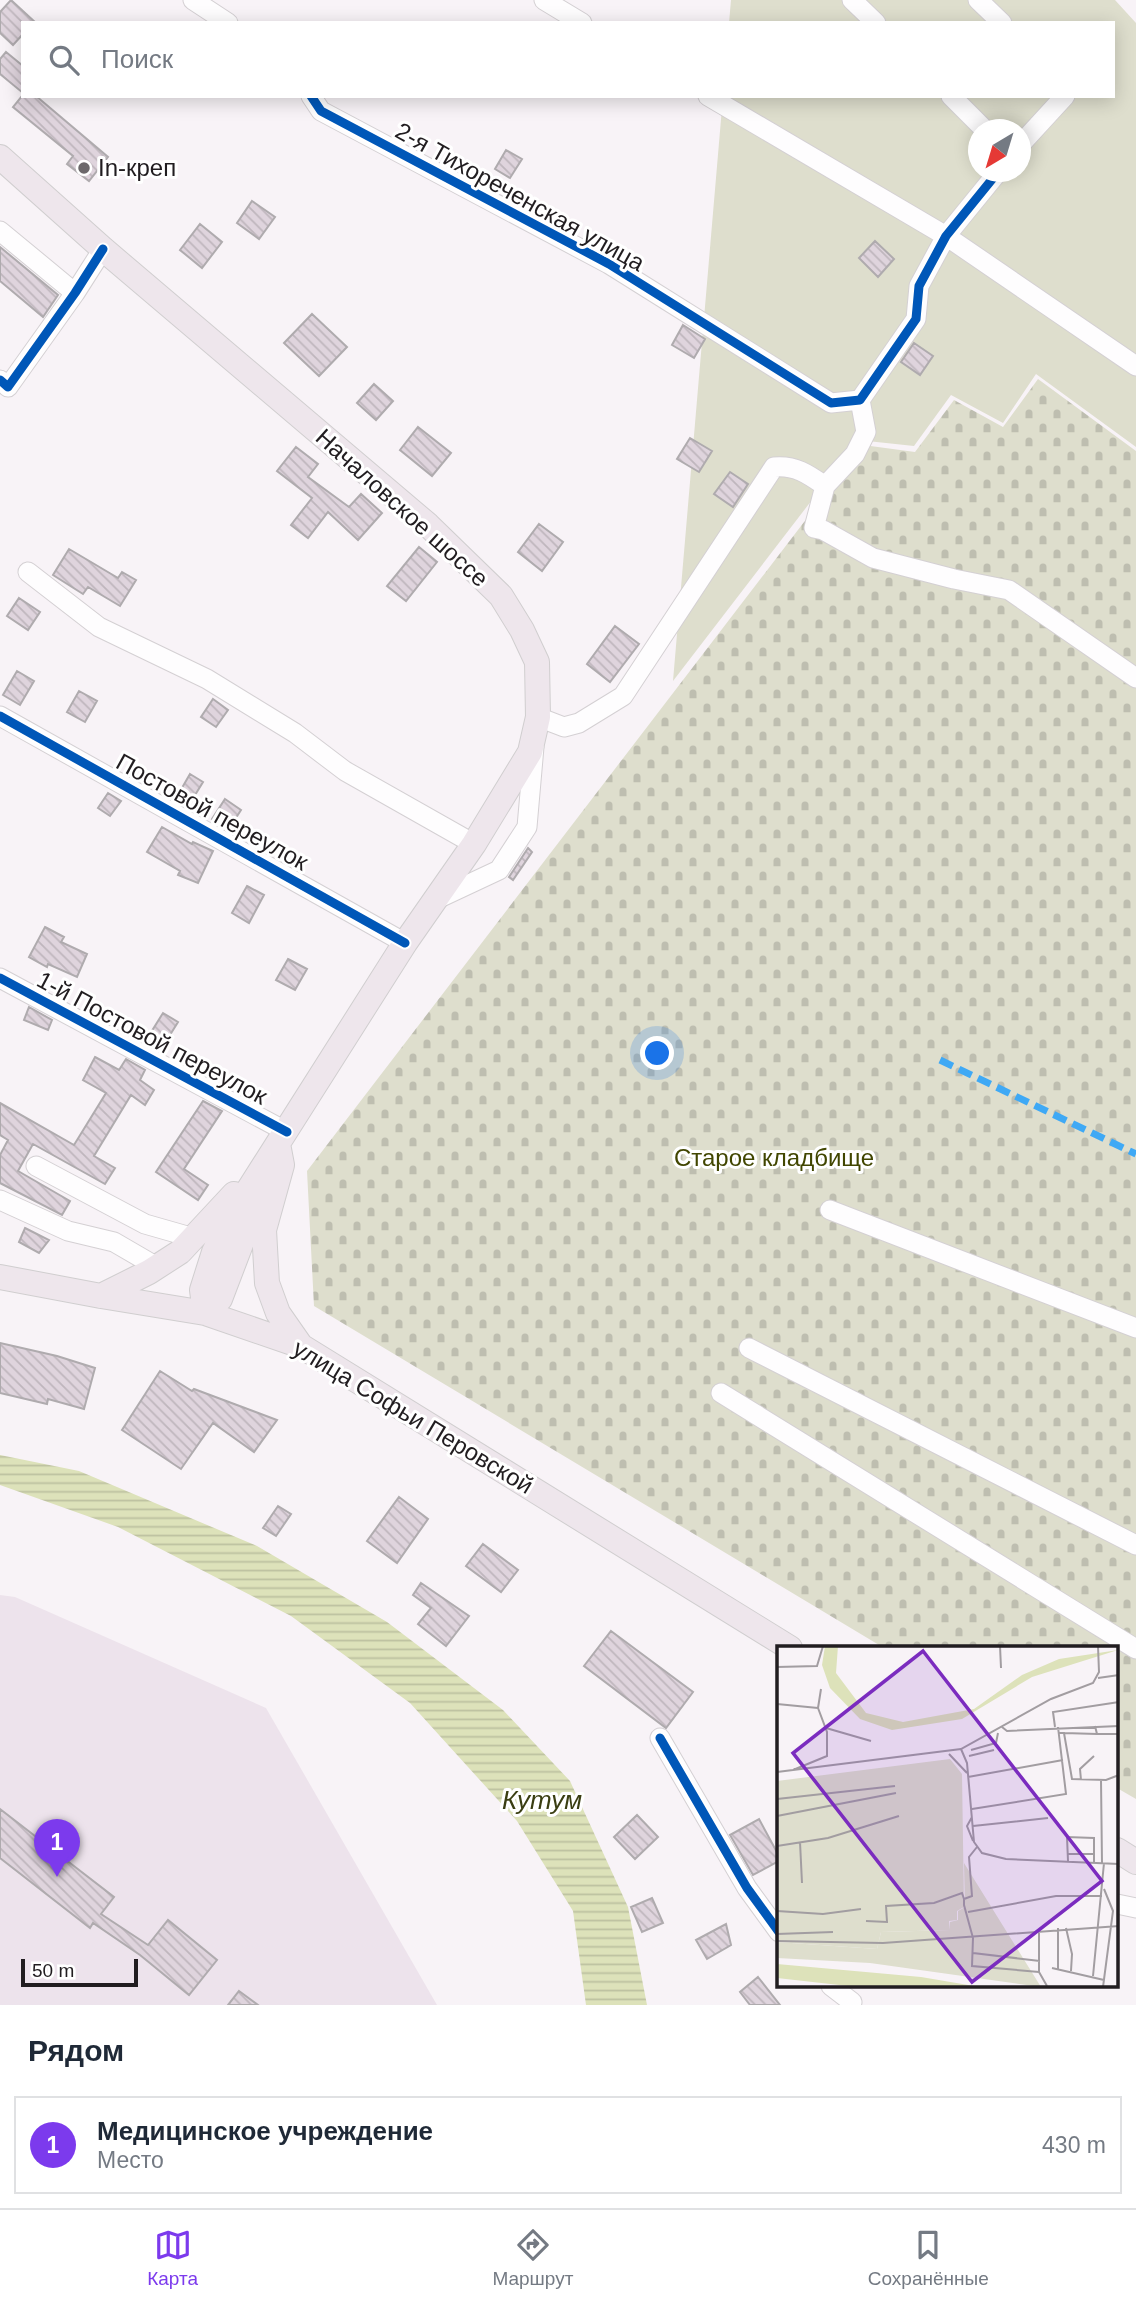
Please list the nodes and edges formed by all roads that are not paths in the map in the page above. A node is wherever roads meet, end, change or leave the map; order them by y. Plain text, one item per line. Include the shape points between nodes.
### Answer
1 (193, 0) edge
2 (852, 0) edge
3 (978, 0) edge
4 (549, 1) edge
5 (225, 21) edge
6 (579, 21) edge
7 (874, 21) edge
8 (1000, 21) edge
9 (313, 98) edge
10 (711, 98) edge
11 (953, 98) edge
12 (1063, 98) edge
13 (974, 119) edge
14 (1031, 133) edge
15 (0, 157) edge
16 (990, 182) edge
17 (0, 231) edge
18 (946, 236) junction
19 (103, 249) junction
20 (75, 293) junction
21 (1136, 366) edge
22 (0, 380) edge
23 (860, 400) junction
24 (825, 486) junction
25 (28, 572) dead end
26 (1136, 678) edge
27 (0, 716) edge
28 (537, 724) junction
29 (474, 844) junction
30 (435, 900) junction
31 (405, 943) junction
32 (0, 978) edge
33 (282, 1138) junction
34 (36, 1166) dead end
35 (0, 1200) edge
36 (830, 1210) dead end
37 (194, 1238) junction
38 (0, 1266) edge
39 (157, 1267) junction
40 (0, 1277) edge
41 (43, 1283) junction
42 (101, 1296) junction
43 (205, 1313) junction
44 (1136, 1328) edge
45 (301, 1346) junction
46 (749, 1348) dead end
47 (721, 1393) dead end
48 (1136, 1545) edge
49 (787, 1646) edge
50 (1136, 1648) edge
51 (660, 1738) dead end
52 (1118, 1851) edge
53 (1136, 1862) edge
54 (1118, 1905) edge
55 (1136, 1908) edge
56 (777, 1929) edge
57 (835, 1988) edge
58 (855, 1998) edge

1 - 5 street
2 - 7 street
3 - 8 street
4 - 6 street
9 - 23 street, 2-я Тихореченская улица via 321,111 609,264 831,403
10 - 18 street
11 - 13 street
12 - 14 street
15 - 19 main road, Началовское шоссе
16 - 18 street
17 - 20 street
18 - 21 street
18 - 23 street via 919,286 916,319
19 - 20 street
19 - 28 main road, Началовское шоссе via 428,526 501,596 523,629 537,662
20 - 22 street via 8,387
23 - 24 street via 866,432 855,454
24 - 26 street via 814,528 873,558 1009,590
24 - 28 street via 802,470 774,467 623,696 579,723 564,727
25 - 29 street via 99,627 207,679 295,733 345,771
27 - 31 street, Постовой переулок
28 - 29 main road, Началовское шоссе via 530,752
28 - 30 street via 527,828 499,870
29 - 30 main road, Началовское шоссе
30 - 31 main road, Началовское шоссе
31 - 33 main road, Началовское шоссе
32 - 33 street, 1-й Постовой переулок
33 - 37 main road
33 - 43 main road, Началовское шоссе via 214,1252 202,1290
33 - 45 main road via 282,1165 264,1230 267,1283 278,1313
34 - 37 street via 145,1224
35 - 39 street via 68,1231 114,1242
36 - 44 street
37 - 39 main road
38 - 41 street
39 - 42 main road
40 - 41 main road, улица Софьи Перовской
41 - 42 main road, улица Софьи Перовской
42 - 43 main road, улица Софьи Перовской
43 - 45 main road, улица Софьи Перовской
45 - 49 main road, улица Софьи Перовской
46 - 48 street
47 - 50 street
51 - 56 street via 747,1888
52 - 53 main road
54 - 55 street
57 - 58 street

